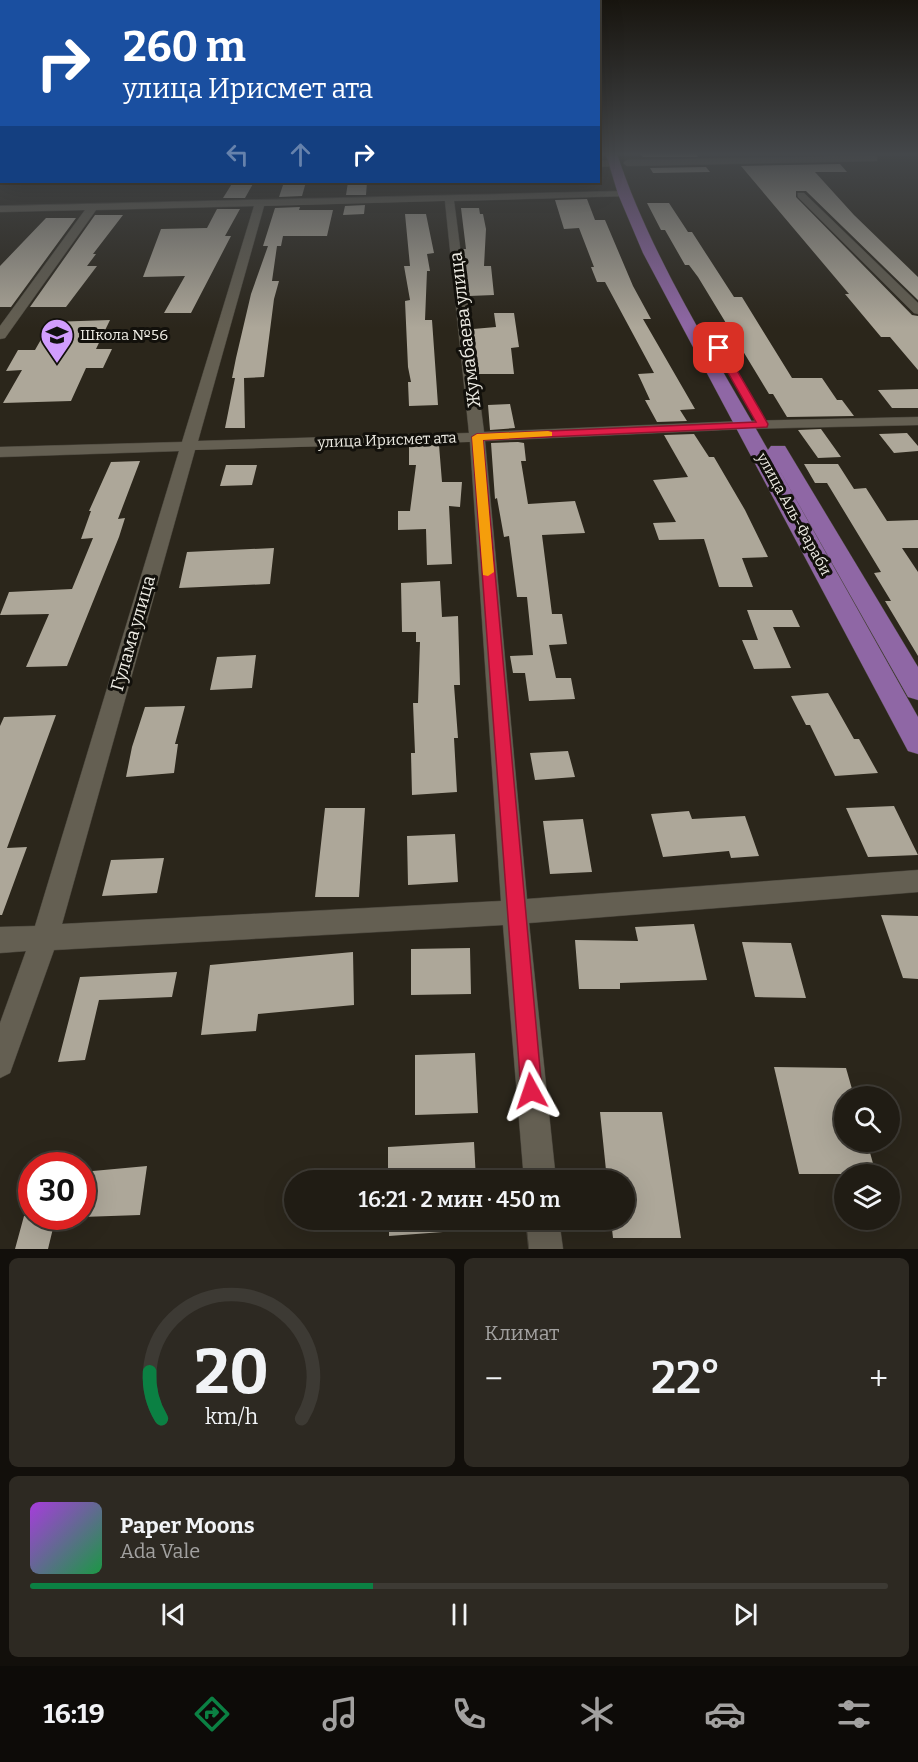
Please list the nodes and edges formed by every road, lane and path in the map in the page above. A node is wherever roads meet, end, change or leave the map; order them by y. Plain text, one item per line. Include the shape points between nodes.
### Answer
1 (88, 212) edge
2 (258, 212) edge
3 (451, 212) edge
4 (632, 212) edge
5 (645, 212) edge
6 (819, 212) edge
7 (918, 310) edge
8 (0, 335) edge
9 (918, 422) edge
10 (754, 424) junction
11 (477, 437) junction
12 (188, 447) junction
13 (0, 452) edge
14 (918, 690) edge
15 (918, 743) edge
16 (918, 881) edge
17 (515, 912) junction
18 (44, 939) junction
19 (0, 940) edge
20 (0, 1063) edge
21 (539, 1170) edge
22 (544, 1230) edge
23 (546, 1249) edge

1 - 8 street
2 - 12 street, Гулама улица
3 - 11 street, Жумабаева улица
4 - 10 main road, улица Аль-Фараби via 650,253
5 - 10 main road, улица Аль-Фараби
6 - 7 street
9 - 10 street, улица Ирисмет ата
10 - 11 street, улица Ирисмет ата
10 - 14 main road, улица Аль-Фараби
10 - 15 main road, улица Аль-Фараби
11 - 12 street, улица Ирисмет ата
11 - 17 street, Жумабаева улица
12 - 13 street, улица Ирисмет ата
12 - 18 street, Гулама улица
16 - 17 street
17 - 18 street
17 - 21 street, Жумабаева улица
18 - 19 street
18 - 20 street, Гулама улица
22 - 23 street

